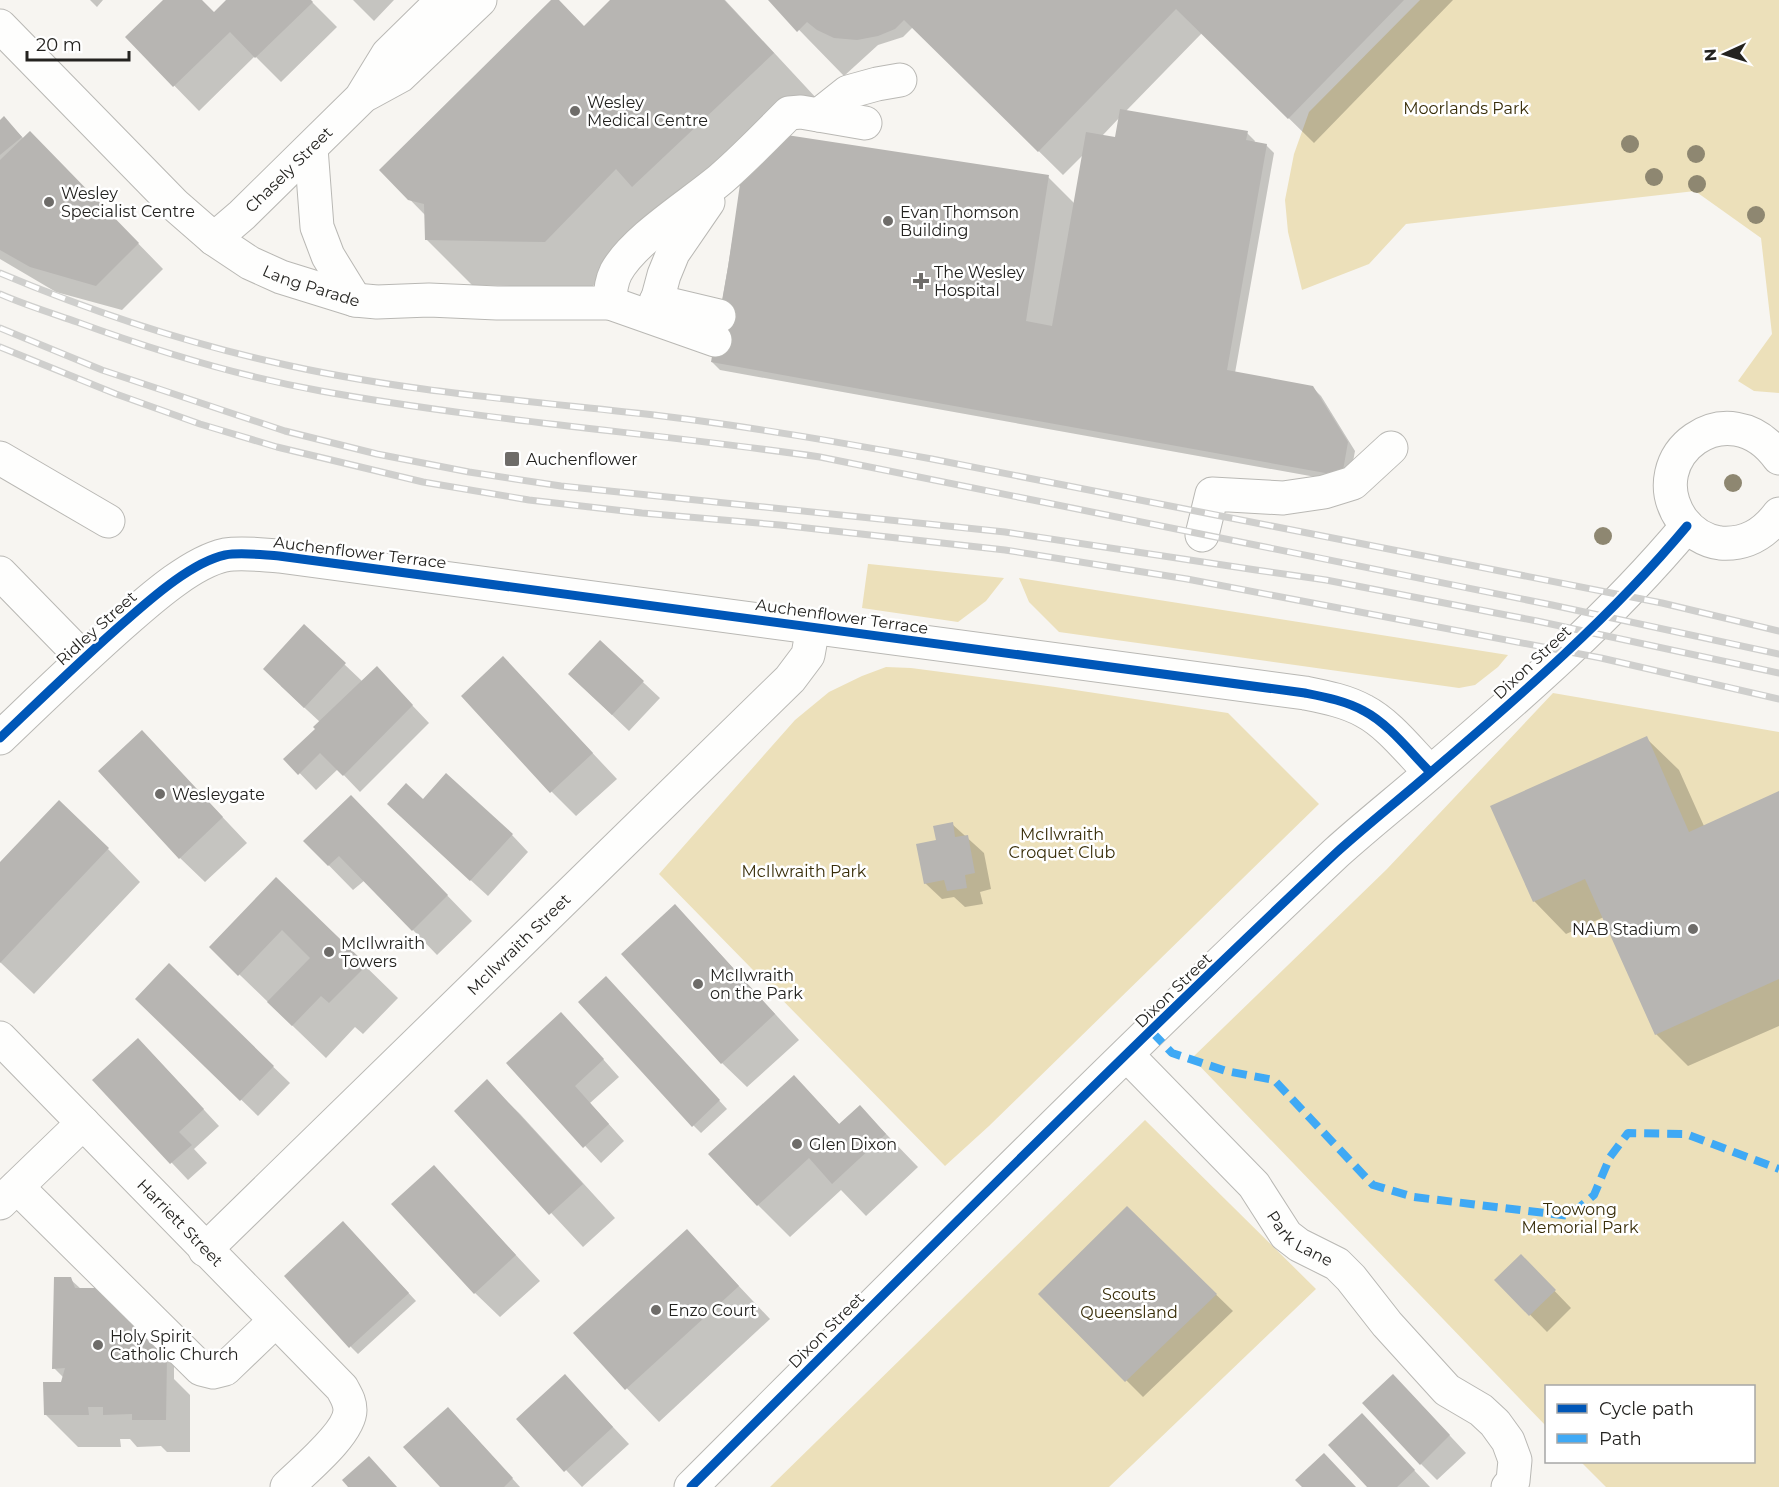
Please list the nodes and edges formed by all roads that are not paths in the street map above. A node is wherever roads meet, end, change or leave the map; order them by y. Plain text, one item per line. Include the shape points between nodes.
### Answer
1 (443, 0) edge
2 (480, 0) edge
3 (0, 26) edge
4 (900, 80) dead end
5 (361, 98) junction
6 (819, 115) junction
7 (865, 123) dead end
8 (311, 148) junction
9 (723, 177) junction
10 (214, 239) junction
11 (355, 300) junction
12 (657, 301) junction
13 (610, 303) junction
14 (1391, 448) dead end
15 (0, 458) edge
16 (1779, 458) edge
17 (1779, 514) edge
18 (108, 521) dead end
19 (1687, 526) junction
20 (1203, 535) dead end
21 (222, 555) joint
22 (0, 573) edge
23 (813, 627) junction
24 (83, 658) junction
25 (0, 738) edge
26 (1430, 772) junction
27 (0, 1038) edge
28 (1127, 1055) junction
29 (83, 1123) junction
30 (8, 1195) edge
31 (205, 1250) junction
32 (275, 1321) junction
33 (287, 1487) edge
34 (691, 1487) edge
35 (1508, 1487) edge

1 - 5 street, Chasely Street via 388,54
2 - 5 street, Chasely Street via 400,75
3 - 10 street, Lang Parade via 175,205
4 - 6 street via 848,92
5 - 8 street, Chasely Street
6 - 7 street
6 - 9 street via 789,113
8 - 10 street, Chasely Street
8 - 11 street via 317,227 328,255
9 - 12 street via 673,253
9 - 13 street via 626,258 611,284
10 - 11 street, Lang Parade via 250,263 281,277
11 - 13 street, Lang Parade
12 - 13 street
12 - 13 street, Lang Parade via 717,328
14 - 20 street via 1353,483 1324,492 1283,498 1212,494
15 - 18 street
16 - 19 street via 1770,445 1739,428 1704,433 1689,443 1677,458 1671,476 1671,495
17 - 19 street via 1754,538 1736,543 1718,543
19 - 26 street, Dixon Street via 1646,574 1542,676
21 - 23 street, Auchenflower Terrace via 279,556
21 - 24 street, Ridley Street via 162,590
22 - 24 street
23 - 26 street, Auchenflower Terrace via 1335,699 1384,724
23 - 31 street, McIlwraith Street via 808,655 790,679
24 - 25 street, Ridley Street
26 - 28 street, Dixon Street via 1339,850
27 - 29 street, Harriett Street
28 - 34 street, Dixon Street
28 - 35 street, Park Lane via 1254,1185 1286,1235 1338,1264 1447,1390 1495,1423 1515,1460 1513,1481
29 - 30 street
29 - 31 street, Harriett Street
30 - 32 street via 201,1369 225,1369
31 - 32 street, Harriett Street
32 - 33 street, Harriett Street via 342,1388 351,1412 341,1433

